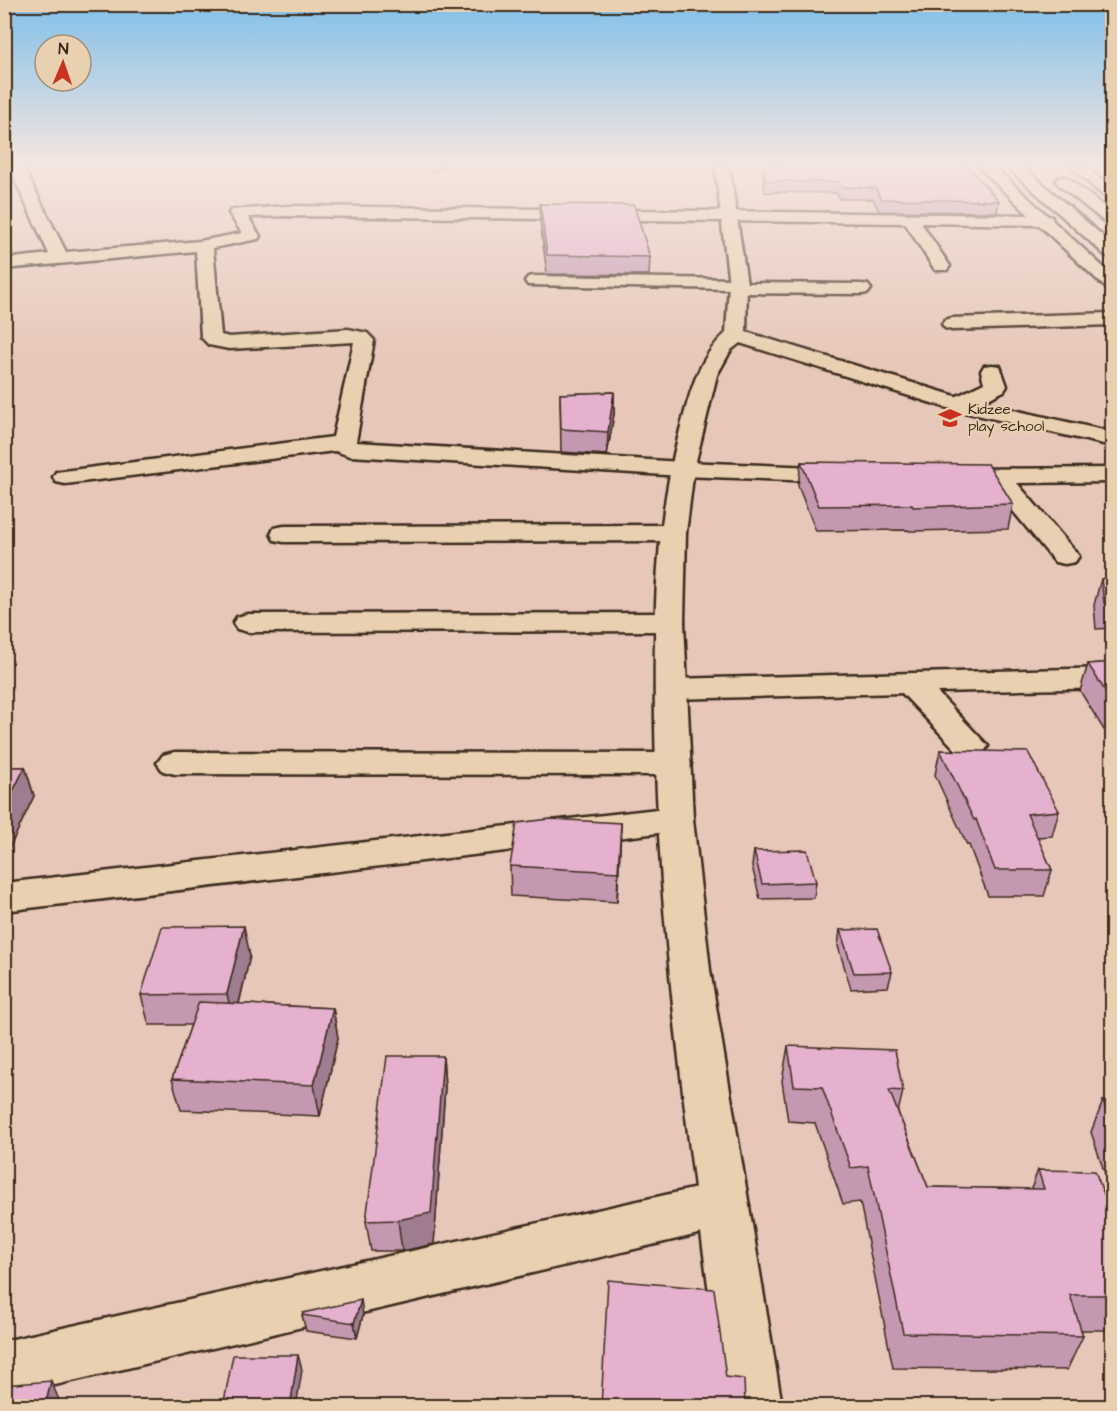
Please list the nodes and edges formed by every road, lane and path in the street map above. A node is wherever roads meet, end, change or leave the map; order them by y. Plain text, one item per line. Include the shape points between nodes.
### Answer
1 (47, 231) edge
2 (249, 231) edge
3 (731, 231) edge
4 (918, 231) edge
5 (1057, 231) edge
6 (1088, 231) edge
7 (200, 246) junction
8 (1113, 252) edge
9 (60, 258) junction
10 (4, 264) edge
11 (941, 266) dead end
12 (534, 281) dead end
13 (1113, 284) edge
14 (738, 286) junction
15 (862, 289) dead end
16 (1113, 319) edge
17 (952, 324) dead end
18 (736, 335) junction
19 (992, 371) dead end
20 (958, 404) junction
21 (1113, 439) edge
22 (344, 443) junction
23 (682, 469) junction
24 (1113, 475) edge
25 (867, 476) edge
26 (997, 476) junction
27 (65, 477) dead end
28 (926, 477) edge
29 (673, 533) junction
30 (284, 534) dead end
31 (1065, 556) dead end
32 (669, 622) junction
33 (248, 623) dead end
34 (1113, 678) edge
35 (910, 683) junction
36 (671, 689) junction
37 (971, 746) dead end
38 (175, 763) dead end
39 (673, 764) junction
40 (675, 819) junction
41 (4, 897) edge
42 (724, 1205) junction
43 (4, 1369) edge
44 (753, 1407) edge

1 - 9 main road
2 - 7 main road via 252,236
3 - 14 main road
4 - 11 main road
5 - 13 main road
6 - 8 main road
7 - 9 main road
7 - 22 main road via 206,249 211,337 216,341 348,335 364,340
9 - 10 main road
12 - 14 main road
14 - 15 main road
14 - 18 main road
16 - 17 main road
18 - 20 main road
18 - 23 main road via 723,347 706,375
19 - 20 main road via 996,386
20 - 21 main road
22 - 23 main road via 343,446 359,450
22 - 27 main road
23 - 25 main road
23 - 29 main road
24 - 26 main road
26 - 28 main road
26 - 31 main road
29 - 30 main road
29 - 32 main road
32 - 33 main road
32 - 36 main road
34 - 35 main road
35 - 36 main road
35 - 37 main road
36 - 39 main road
38 - 39 main road
39 - 40 main road
40 - 41 main road
40 - 42 main road via 689,970
42 - 43 main road
42 - 44 main road

